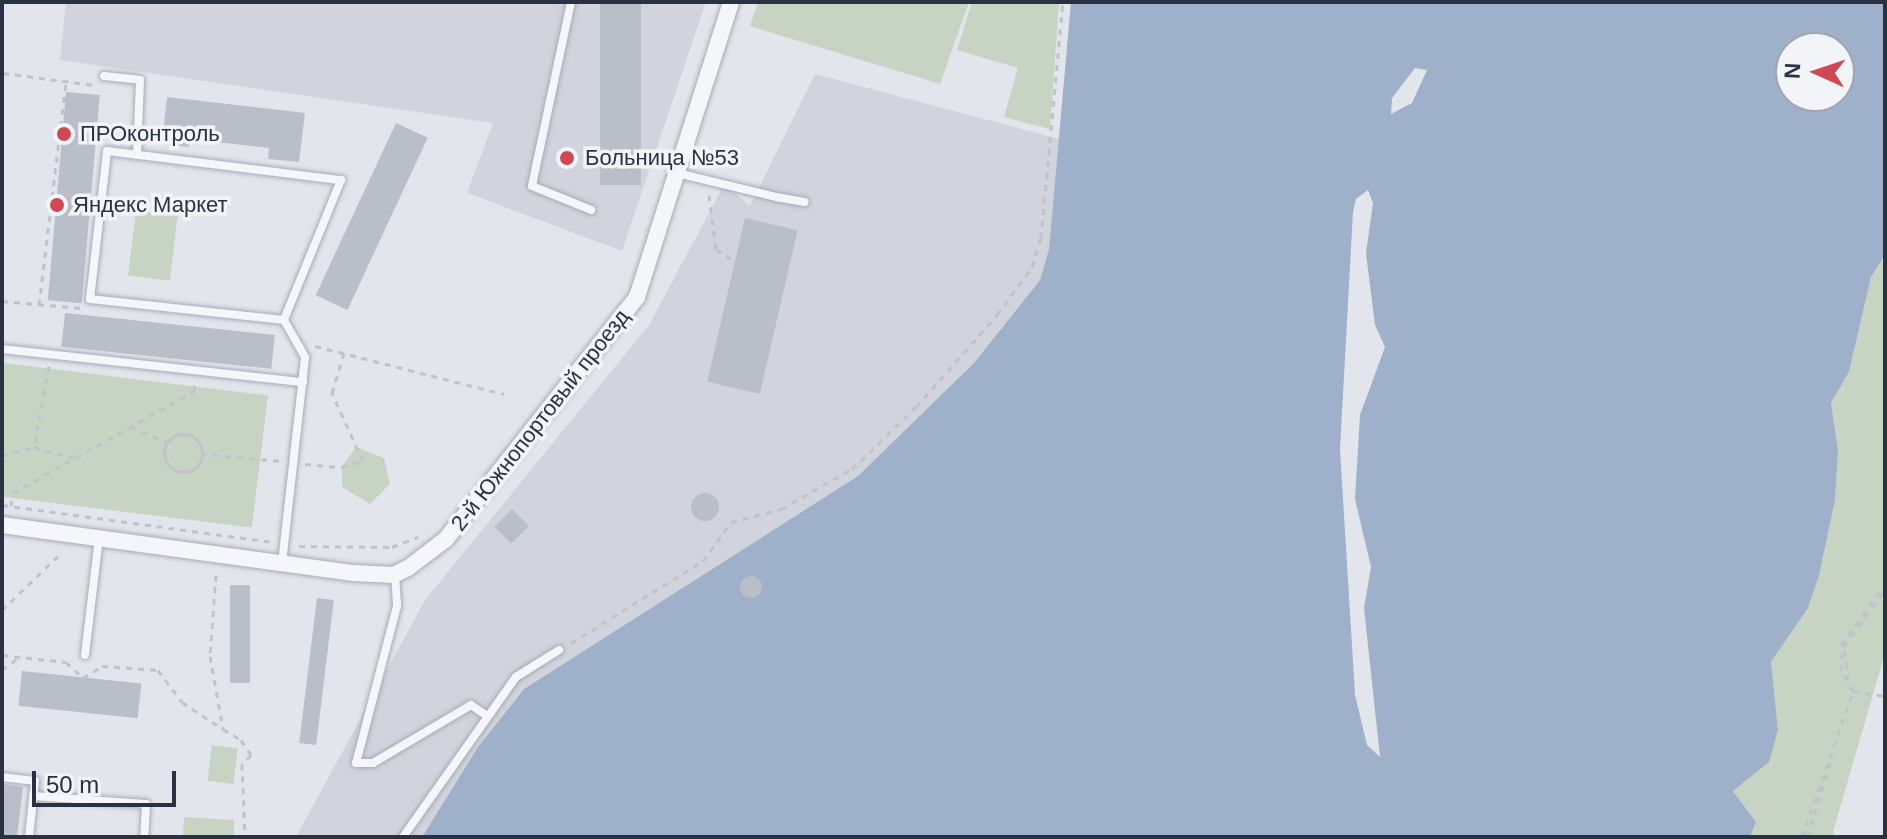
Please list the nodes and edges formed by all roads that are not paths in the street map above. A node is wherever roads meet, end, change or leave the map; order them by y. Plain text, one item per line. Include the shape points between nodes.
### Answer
1 (571, 2) edge
2 (731, 2) edge
3 (104, 76) dead end
4 (137, 155) junction
5 (676, 173) junction
6 (805, 202) dead end
7 (591, 210) dead end
8 (284, 320) junction
9 (2, 349) edge
10 (303, 382) junction
11 (2, 525) edge
12 (99, 538) junction
13 (282, 563) junction
14 (394, 575) junction
15 (559, 650) road end
16 (85, 655) dead end
17 (486, 715) junction
18 (2, 777) edge
19 (33, 796) junction
20 (29, 837) edge
21 (144, 837) edge
22 (403, 837) edge

1 - 7 lane via 532,186
2 - 5 street, 2-й Южнопортовый проезд
3 - 4 lane via 140,80
4 - 8 lane via 341,180
4 - 8 lane via 107,151 90,299
5 - 6 lane
5 - 14 street, 2-й Южнопортовый проезд via 637,297 446,539
8 - 10 lane via 305,357
9 - 10 lane
10 - 13 lane
11 - 12 street
12 - 13 street
12 - 16 lane
13 - 14 street
14 - 17 lane via 397,606 356,763 373,763 471,705
15 - 17 lane via 516,677
17 - 22 lane
18 - 19 lane via 35,781
19 - 20 lane
19 - 21 lane via 146,804

